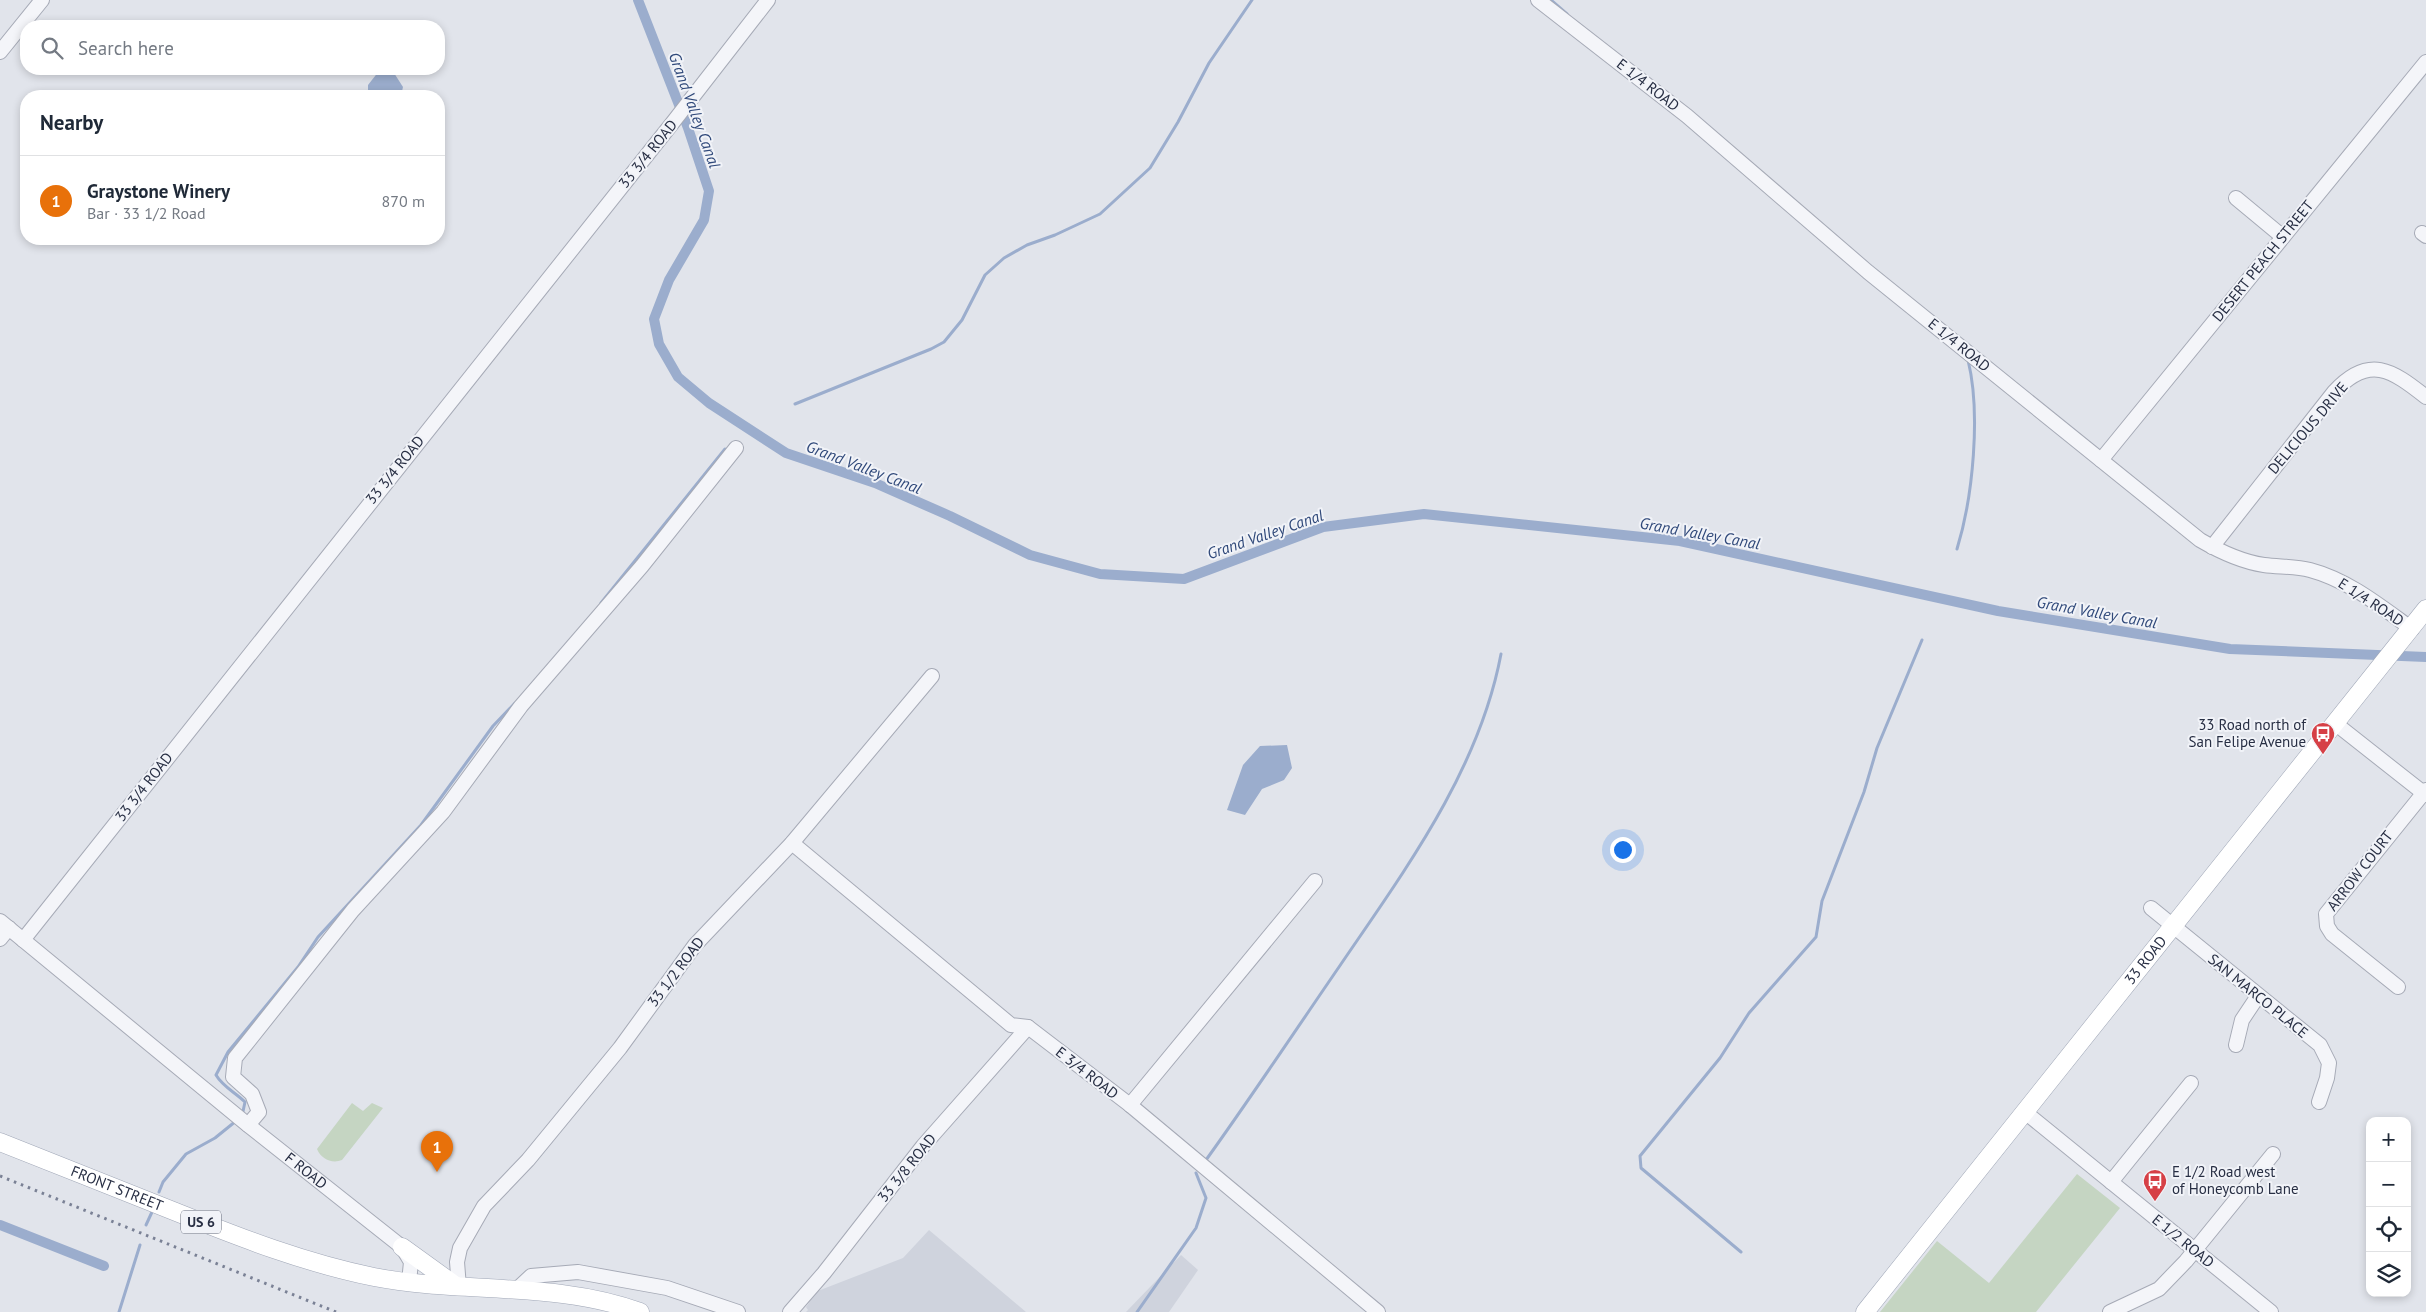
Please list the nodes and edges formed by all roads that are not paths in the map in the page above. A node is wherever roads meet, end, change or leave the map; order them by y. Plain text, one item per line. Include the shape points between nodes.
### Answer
1 (42, 0) edge
2 (768, 0) edge
3 (1538, 0) edge
4 (26, 20) edge
5 (20, 27) edge
6 (0, 52) edge
7 (2426, 62) edge
8 (2236, 198) dead end
9 (2283, 237) junction
10 (2426, 398) edge
11 (736, 448) dead end
12 (2101, 460) junction
13 (2212, 547) junction
14 (2426, 609) edge
15 (2406, 635) junction
16 (932, 676) dead end
17 (2336, 724) junction
18 (2425, 793) edge
19 (792, 843) junction
20 (1315, 882) dead end
21 (2151, 908) dead end
22 (2172, 926) junction
23 (3, 930) edge
24 (23, 940) junction
25 (2398, 987) dead end
26 (2258, 996) junction
27 (1028, 1027) junction
28 (2236, 1045) dead end
29 (2191, 1083) dead end
30 (2319, 1102) dead end
31 (1130, 1105) junction
32 (2025, 1112) junction
33 (248, 1125) junction
34 (0, 1142) edge
35 (2273, 1154) dead end
36 (2111, 1182) junction
37 (402, 1247) junction
38 (2194, 1250) junction
39 (409, 1282) junction
40 (459, 1287) junction
41 (515, 1291) junction
42 (640, 1312) edge
43 (738, 1312) edge
44 (790, 1312) edge
45 (1378, 1312) edge
46 (1865, 1312) edge
47 (2110, 1312) edge
48 (2271, 1312) edge

1 - 4 street
2 - 24 street, 33 3/4 ROAD
3 - 12 street, E 1/4 ROAD via 1686,116 1868,272
5 - 6 street
7 - 9 street, DESERT PEACH STREET
8 - 9 street
9 - 12 street, DESERT PEACH STREET
10 - 13 street, DELICIOUS DRIVE via 2398,376 2381,369 2362,370 2351,376 2334,392
11 - 33 street via 642,566 521,706 443,812 353,910 235,1058 234,1076 252,1094 259,1112
12 - 13 street, E 1/4 ROAD
13 - 15 street, E 1/4 ROAD via 2262,564 2308,570 2336,578 2371,599
14 - 15 main road, 33 ROAD
15 - 17 main road, 33 ROAD
16 - 19 street, 33 1/2 ROAD
17 - 18 street
17 - 22 main road, 33 ROAD
18 - 25 street, ARROW COURT via 2326,914 2332,934
19 - 27 street, E 3/4 ROAD via 1011,1025
19 - 40 street, 33 1/2 ROAD via 695,945 620,1048 528,1160 484,1206 460,1248 457,1262
20 - 31 street
21 - 22 street, SAN MARCO PLACE
22 - 26 street, SAN MARCO PLACE
22 - 32 main road, 33 ROAD
23 - 24 street, F ROAD
24 - 33 street, F ROAD
26 - 28 street via 2242,1020
26 - 30 street, SAN MARCO PLACE via 2320,1045 2329,1063
27 - 31 street, E 3/4 ROAD
27 - 44 street, 33 3/8 ROAD via 923,1146
29 - 36 street
31 - 45 street, E 3/4 ROAD
32 - 36 street, E 1/2 ROAD
32 - 46 main road, 33 ROAD
33 - 37 street, F ROAD
34 - 39 main road, FRONT STREET / US 6 via 266,1247 347,1271
35 - 38 street
36 - 38 street, E 1/2 ROAD
37 - 39 street via 410,1262
37 - 40 main road
38 - 47 street via 2159,1289
38 - 48 street, E 1/2 ROAD
39 - 40 main road, US 6
40 - 41 main road, US 6
41 - 42 main road, US 6 via 568,1294
41 - 43 street via 531,1276 578,1272 667,1288

